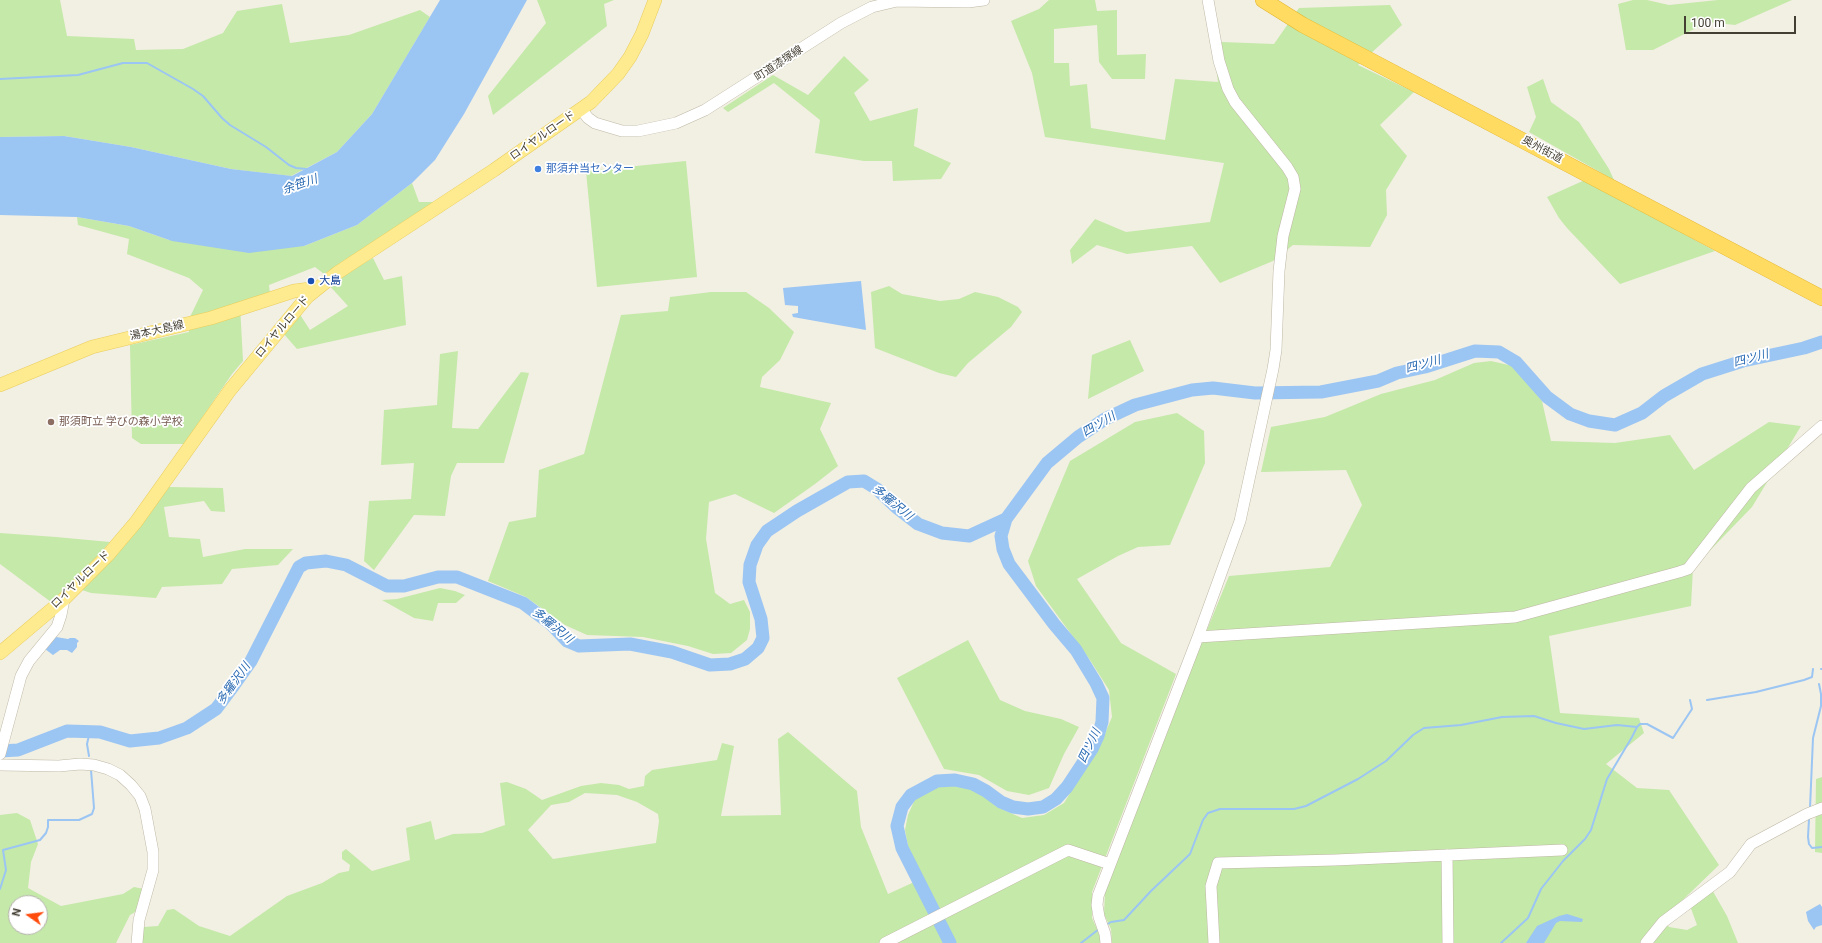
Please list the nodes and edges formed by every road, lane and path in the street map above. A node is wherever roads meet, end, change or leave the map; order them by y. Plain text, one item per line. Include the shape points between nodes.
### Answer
1 (655, 0) edge
2 (984, 0) edge
3 (1208, 0) edge
4 (1263, 0) edge
5 (582, 108) junction
6 (318, 288) junction
7 (1822, 298) edge
8 (0, 385) edge
9 (1822, 426) edge
10 (64, 599) junction
11 (1198, 637) junction
12 (0, 653) edge
13 (0, 754) edge
14 (0, 765) edge
15 (1822, 808) edge
16 (1562, 850) dead end
17 (1447, 855) junction
18 (1110, 864) junction
19 (137, 943) edge
20 (885, 943) edge
21 (1106, 943) edge
22 (1214, 943) edge
23 (1448, 943) edge
24 (1646, 943) edge

1 - 5 main road, ロイヤルロード via 642,34 618,74
2 - 5 street, 町道漆塚線 via 897,2 872,7 841,23 705,110 676,123 638,131 622,131 595,123 588,118
3 - 11 street via 1219,61 1228,89 1235,102 1293,177 1295,189 1283,236 1276,350 1264,416 1240,520
4 - 7 highway, 奥州街道 via 1364,57
5 - 6 main road, ロイヤルロード
6 - 8 main road, 湯本大島線 via 294,291 211,318 92,348
6 - 10 main road, ロイヤルロード via 230,390 136,522 108,555
9 - 11 street via 1751,488 1688,569 1515,616
10 - 12 main road, ロイヤルロード
10 - 13 street via 62,616 57,627 24,671 18,685
11 - 18 street
14 - 19 street via 94,766 120,775 135,791 145,809 153,852 153,870 139,920
15 - 24 street via 1751,844 1730,872 1663,922
16 - 17 street
17 - 22 street via 1218,863 1211,886
17 - 23 street
18 - 20 street via 1068,850
18 - 21 street via 1097,905

